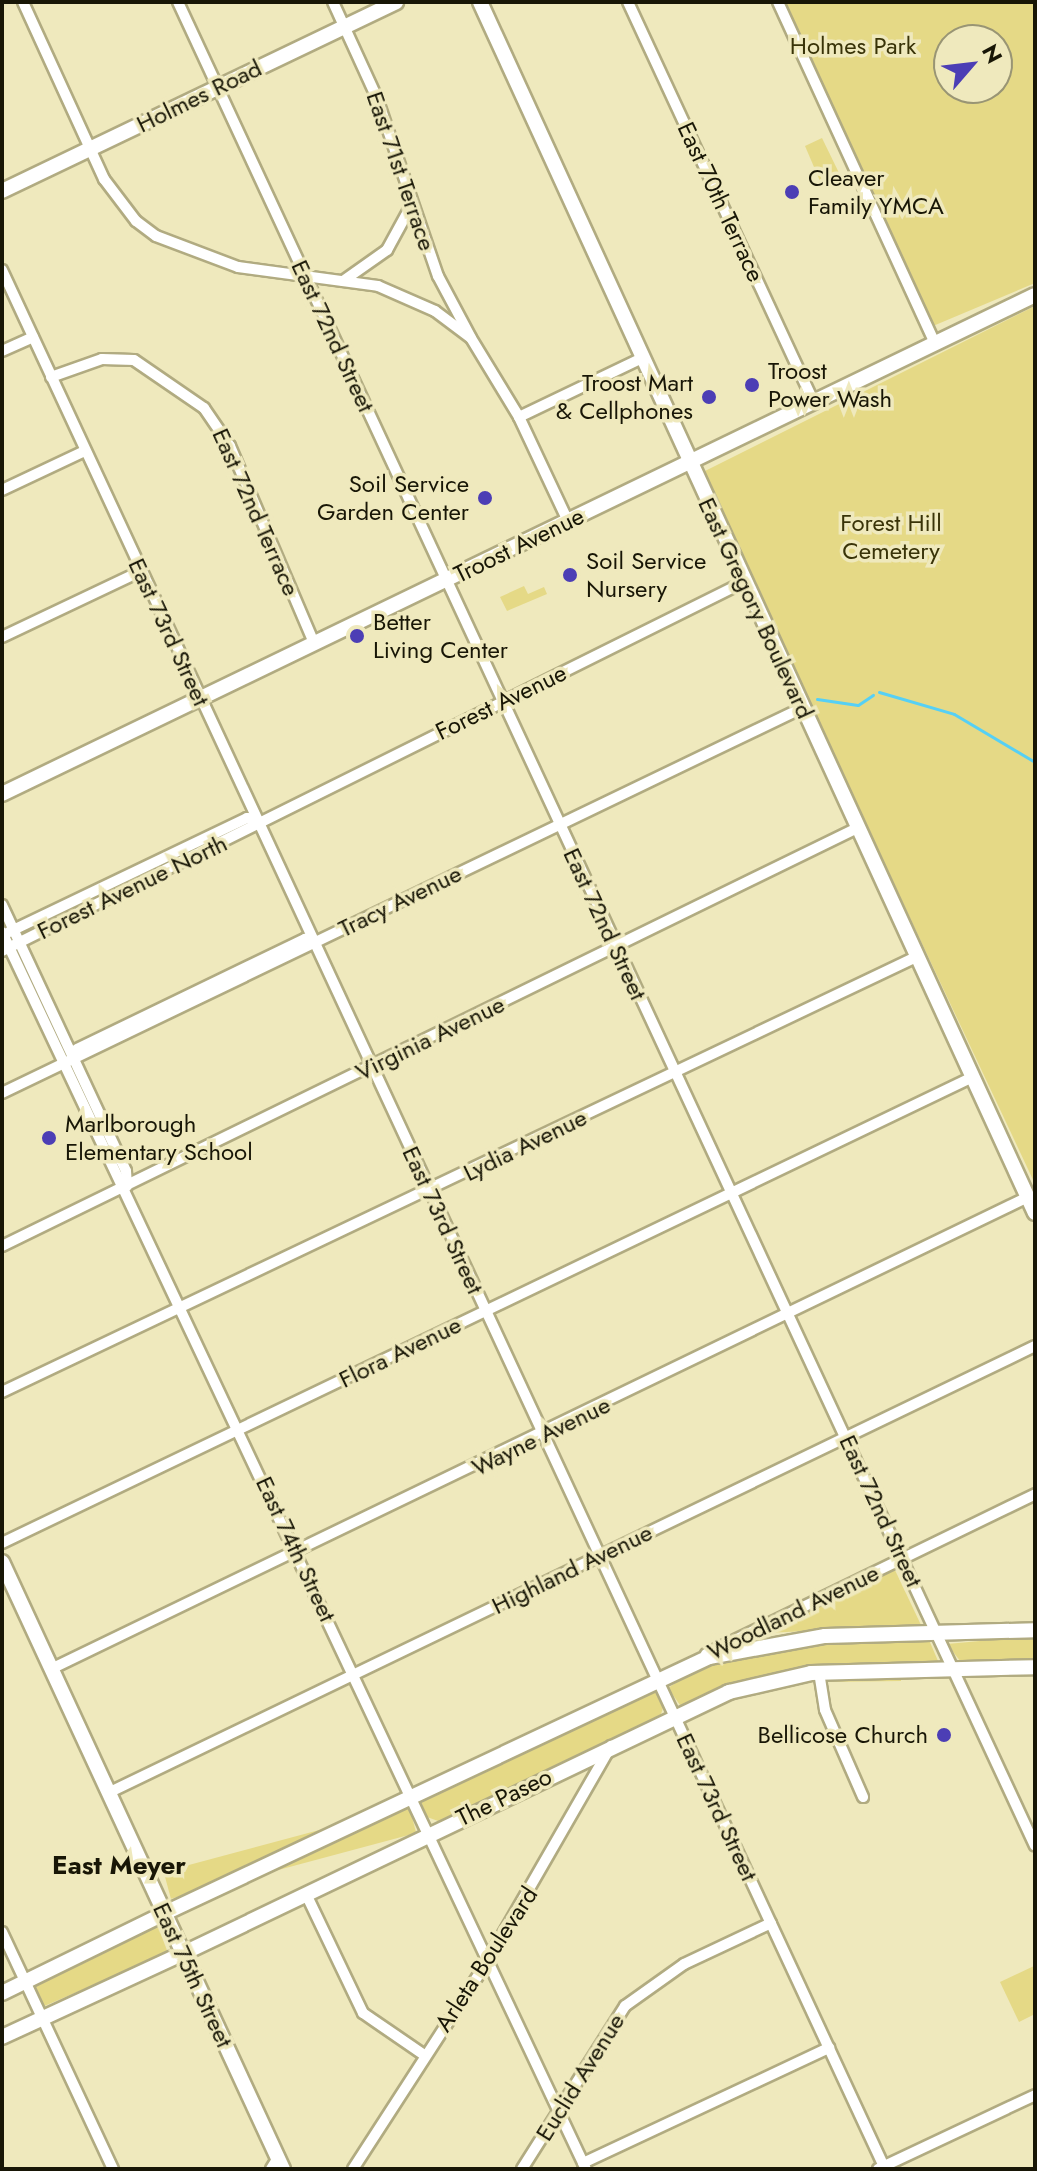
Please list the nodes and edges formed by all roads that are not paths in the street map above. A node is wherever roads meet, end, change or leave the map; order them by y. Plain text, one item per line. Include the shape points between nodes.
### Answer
1 (23, 2) edge
2 (178, 2) edge
3 (333, 2) edge
4 (396, 2) edge
5 (480, 2) edge
6 (628, 2) edge
7 (778, 2) edge
8 (345, 27) junction
9 (217, 88) junction
10 (90, 149) junction
11 (2, 191) edge
12 (411, 206) junction
13 (2, 270) edge
14 (305, 276) junction
15 (343, 281) junction
16 (1035, 295) edge
17 (33, 337) junction
18 (471, 338) junction
19 (935, 344) junction
20 (2, 351) edge
21 (642, 358) junction
22 (51, 377) junction
23 (814, 402) junction
24 (519, 417) junction
25 (85, 451) junction
26 (689, 462) junction
27 (2, 490) edge
28 (568, 521) junction
29 (141, 571) junction
30 (447, 579) junction
31 (744, 582) junction
32 (2, 637) edge
33 (314, 643) junction
34 (200, 698) junction
35 (503, 702) junction
36 (802, 708) junction
37 (2, 794) edge
38 (257, 820) junction
39 (559, 824) junction
40 (857, 828) junction
41 (2, 905) edge
42 (5, 933) edge
43 (314, 943) junction
44 (10, 947) edge
45 (616, 948) junction
46 (916, 957) junction
47 (69, 1061) junction
48 (372, 1067) junction
49 (674, 1073) junction
50 (971, 1078) junction
51 (2, 1093) edge
52 (127, 1186) junction
53 (429, 1191) junction
54 (731, 1193) junction
55 (1028, 1197) junction
56 (1035, 1213) edge
57 (2, 1246) edge
58 (183, 1307) junction
59 (485, 1311) junction
60 (789, 1315) junction
61 (1035, 1346) edge
62 (2, 1392) edge
63 (240, 1429) junction
64 (543, 1436) junction
65 (846, 1437) junction
66 (1035, 1494) edge
67 (2, 1543) edge
68 (297, 1553) junction
69 (599, 1556) junction
70 (902, 1559) junction
71 (2, 1562) edge
72 (1035, 1630) edge
73 (937, 1633) junction
74 (679, 1667) junction
75 (1035, 1667) edge
76 (51, 1669) junction
77 (953, 1669) junction
78 (819, 1672) junction
79 (354, 1674) junction
80 (656, 1676) junction
81 (674, 1715) junction
82 (611, 1744) junction
83 (108, 1793) junction
84 (411, 1796) junction
85 (863, 1797) dead end
86 (429, 1834) junction
87 (1035, 1846) edge
88 (306, 1894) junction
89 (165, 1913) junction
90 (771, 1923) junction
91 (2, 1932) edge
92 (182, 1954) junction
93 (488, 1960) junction
94 (25, 1982) junction
95 (2, 1993) edge
96 (42, 2018) junction
97 (2, 2037) edge
98 (829, 2048) junction
99 (424, 2055) junction
100 (1035, 2095) edge
101 (559, 2111) junction
102 (277, 2165) edge
103 (585, 2166) edge
104 (882, 2168) edge
105 (113, 2169) edge
106 (353, 2169) edge
107 (522, 2169) edge

1 - 10 street
2 - 9 street, East 72nd Street
3 - 8 street, East 71st Terrace
4 - 8 main road, Holmes Road
5 - 21 main road, East Gregory Boulevard
6 - 23 street, East 70th Terrace
7 - 19 street
8 - 9 main road, Holmes Road
8 - 12 street, East 71st Terrace
9 - 10 main road, Holmes Road
9 - 14 street, East 72nd Street
10 - 11 main road, Holmes Road
10 - 14 street, East 71st Terrace via 118,201 156,236 238,267
12 - 15 street via 387,250
12 - 18 street, East 71st Terrace
13 - 17 street, East 73rd Street
14 - 15 street, East 71st Terrace
14 - 30 street, East 72nd Street
15 - 18 street, East 71st Terrace via 408,296
16 - 19 main road, Troost Avenue
17 - 20 street
17 - 22 street, East 73rd Street
18 - 24 street, East 71st Terrace
19 - 23 main road, Troost Avenue
21 - 24 street
21 - 26 main road, East Gregory Boulevard
22 - 25 street, East 73rd Street
22 - 33 street, East 72nd Terrace via 102,359 134,360 204,408 230,446
23 - 26 main road, Troost Avenue
24 - 28 street, East 71st Terrace
25 - 27 street
25 - 29 street, East 73rd Street
26 - 28 main road, Troost Avenue
26 - 31 main road, East Gregory Boulevard
28 - 30 main road, Troost Avenue
29 - 32 street
29 - 34 street, East 73rd Street
30 - 33 main road, Troost Avenue
30 - 35 street, East 72nd Street
31 - 35 street, Forest Avenue
31 - 36 main road, East Gregory Boulevard
33 - 34 main road, Troost Avenue
34 - 37 main road, Troost Avenue
34 - 38 street, East 73rd Street
35 - 38 street, Forest Avenue
35 - 39 street, East 72nd Street
36 - 39 street, Tracy Avenue
36 - 40 main road, East Gregory Boulevard
38 - 42 street via 247,818
38 - 43 street, East 73rd Street
38 - 44 street, Forest Avenue North
39 - 43 street, Tracy Avenue
39 - 45 street, East 72nd Street
40 - 45 street, Virginia Avenue
40 - 46 main road, East Gregory Boulevard
41 - 42 street, East 74th Street
42 - 44 street, East 74th Street
43 - 47 street, Tracy Avenue
43 - 48 street, East 73rd Street
44 - 47 street, East 74th Street
45 - 48 street, Virginia Avenue
45 - 49 street, East 72nd Street
46 - 49 street, Lydia Avenue
46 - 50 main road, East Gregory Boulevard
47 - 51 street, Tracy Avenue
47 - 52 street, East 74th Street
48 - 52 street, Virginia Avenue
48 - 53 street, East 73rd Street
49 - 53 street, Lydia Avenue
49 - 54 street, East 72nd Street
50 - 54 street, Flora Avenue
50 - 55 main road, East Gregory Boulevard
52 - 57 street, Virginia Avenue
52 - 58 street, East 74th Street
53 - 58 street, Lydia Avenue
53 - 59 street, East 73rd Street
54 - 59 street, Flora Avenue
54 - 60 street, East 72nd Street
55 - 56 main road, East Gregory Boulevard
55 - 60 street, Wayne Avenue
58 - 62 street, Lydia Avenue
58 - 63 street, East 74th Street
59 - 63 street, Flora Avenue
59 - 64 street, East 73rd Street
60 - 64 street, Wayne Avenue
60 - 65 street, East 72nd Street
61 - 65 street, Highland Avenue
63 - 67 street, Flora Avenue
63 - 68 street, East 74th Street
64 - 68 street, Wayne Avenue
64 - 69 street, East 73rd Street
65 - 69 street, Highland Avenue
65 - 70 street, East 72nd Street
66 - 70 street, Woodland Avenue
68 - 76 street, Wayne Avenue
68 - 79 street, East 74th Street
69 - 79 street, Highland Avenue
69 - 80 street, East 73rd Street
70 - 73 street, East 72nd Street
70 - 74 street, Woodland Avenue
71 - 76 main road, East 75th Street
72 - 73 main road, The Paseo
73 - 74 main road, The Paseo via 796,1639
73 - 77 street, East 72nd Street
74 - 80 main road, The Paseo
75 - 77 main road, The Paseo
76 - 83 main road, East 75th Street
77 - 78 main road, The Paseo
77 - 87 street, East 72nd Street
78 - 81 main road, The Paseo via 755,1683
78 - 85 street via 825,1710
79 - 83 street, Highland Avenue
79 - 84 street, East 74th Street
80 - 81 street, East 73rd Street
80 - 84 main road, The Paseo
81 - 82 main road, The Paseo
81 - 90 street, East 73rd Street
82 - 86 main road, The Paseo
82 - 93 street, Arleta Boulevard via 585,1802
83 - 89 main road, East 75th Street
84 - 86 street, East 74th Street
84 - 89 main road, The Paseo
86 - 88 main road, The Paseo
86 - 93 street, East 74th Street
88 - 92 main road, The Paseo
88 - 99 street via 363,2013
89 - 92 main road, East 75th Street
89 - 94 main road, The Paseo
90 - 98 street, East 73rd Street
90 - 101 street, Euclid Avenue via 684,1964 625,2006
91 - 94 street
92 - 96 main road, The Paseo
92 - 102 main road, East 75th Street
93 - 99 street, Arleta Boulevard
93 - 101 street, East 74th Street
94 - 95 main road, The Paseo
94 - 96 street
96 - 97 main road, The Paseo
96 - 105 street
98 - 103 street
98 - 104 street, East 73rd Street
99 - 106 street, Arleta Boulevard
100 - 104 street
101 - 103 street, East 74th Street
101 - 107 street, Euclid Avenue

